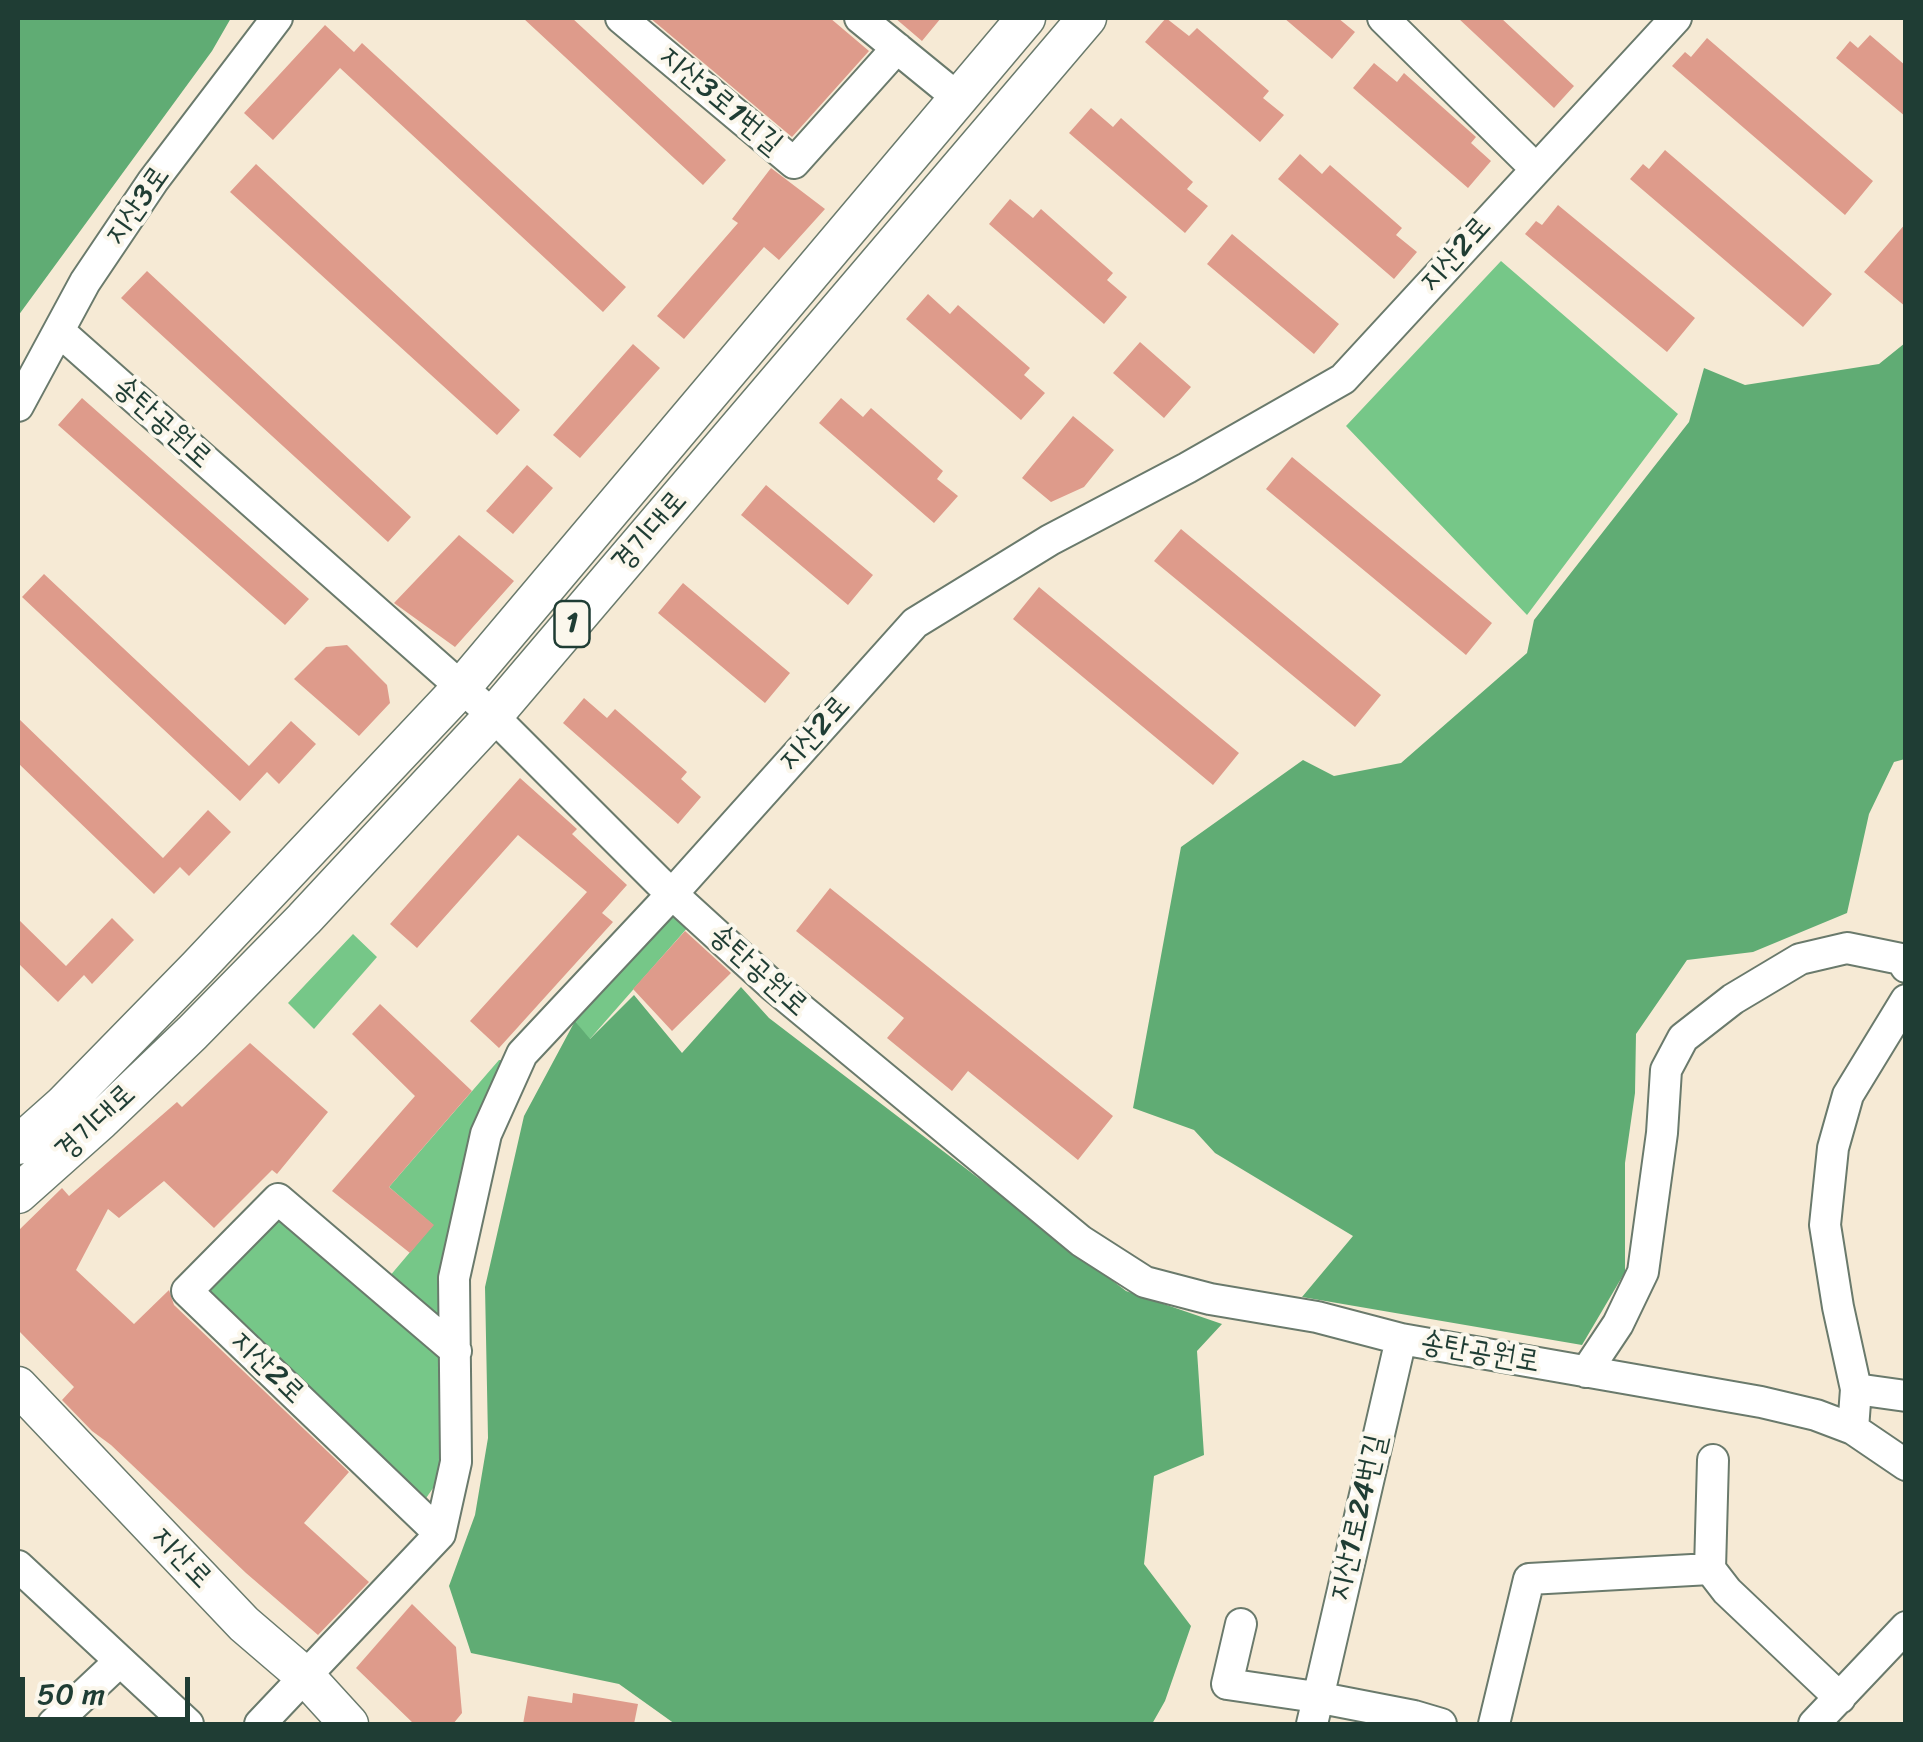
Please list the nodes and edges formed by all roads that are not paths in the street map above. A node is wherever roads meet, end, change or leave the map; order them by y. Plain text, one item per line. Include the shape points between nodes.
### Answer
1 (277, 18) edge
2 (621, 18) edge
3 (862, 18) edge
4 (1026, 18) edge
5 (1088, 18) edge
6 (1382, 18) edge
7 (1676, 18) edge
8 (896, 48) junction
9 (958, 98) junction
10 (1535, 168) junction
11 (59, 331) junction
12 (18, 406) edge
13 (461, 688) junction
14 (492, 716) junction
15 (672, 894) junction
16 (1906, 967) edge
17 (1906, 1000) edge
18 (18, 1145) edge
19 (18, 1194) edge
20 (1401, 1339) junction
21 (456, 1351) junction
22 (1586, 1372) junction
23 (18, 1386) edge
24 (1856, 1389) junction
25 (1906, 1396) edge
26 (1852, 1429) junction
27 (1713, 1460) dead end
28 (1906, 1465) edge
29 (440, 1534) junction
30 (18, 1566) edge
31 (1710, 1569) junction
32 (1240, 1624) dead end
33 (1906, 1627) edge
34 (120, 1662) junction
35 (307, 1678) junction
36 (1840, 1698) junction
37 (1314, 1711) edge
38 (1428, 1720) edge
39 (52, 1724) edge
40 (188, 1724) edge
41 (260, 1724) edge
42 (349, 1724) edge
43 (1494, 1724) edge
44 (1814, 1724) edge

1 - 11 street, 지산3로 via 153,181
2 - 8 street, 지산3로1번길 via 794,163
3 - 8 street
4 - 9 main road, 경기대로 / 1
5 - 14 main road, 경기대로 / 1
6 - 10 street
7 - 10 street, 지산2로
8 - 9 street
9 - 13 main road, 경기대로 / 1
10 - 15 street, 지산2로 via 1344,378 1050,540 915,623
11 - 12 street, 지산3로
11 - 13 street, 송탄공원로
13 - 14 street, 송탄공원로
13 - 18 main road, 경기대로 / 1 via 185,981
14 - 15 street, 송탄공원로
14 - 19 main road, 경기대로 / 1 via 220,1004
15 - 20 street, 송탄공원로 via 893,1088 1082,1241 1145,1282
15 - 21 street, 지산2로 via 522,1054 486,1134 454,1278
16 - 22 street via 1901,960 1847,948 1800,958 1683,1038 1666,1070 1643,1272
17 - 24 street via 1848,1095 1833,1148 1825,1225
20 - 22 street, 송탄공원로
20 - 37 street, 지산1로24번길
21 - 29 street, 지산2로 via 456,1462
21 - 29 street, 지산2로 via 278,1199 187,1291
22 - 26 street, 송탄공원로 via 1761,1402
23 - 35 main road, 지산로 via 244,1624
24 - 25 street
24 - 26 street
26 - 28 street, 송탄공원로
27 - 31 street
29 - 35 street
30 - 34 street
31 - 36 street
31 - 43 street via 1529,1578
32 - 37 street via 1227,1684
33 - 36 street
34 - 39 street
34 - 40 street
35 - 41 street
35 - 42 main road, 지산로
36 - 44 street
37 - 38 street

